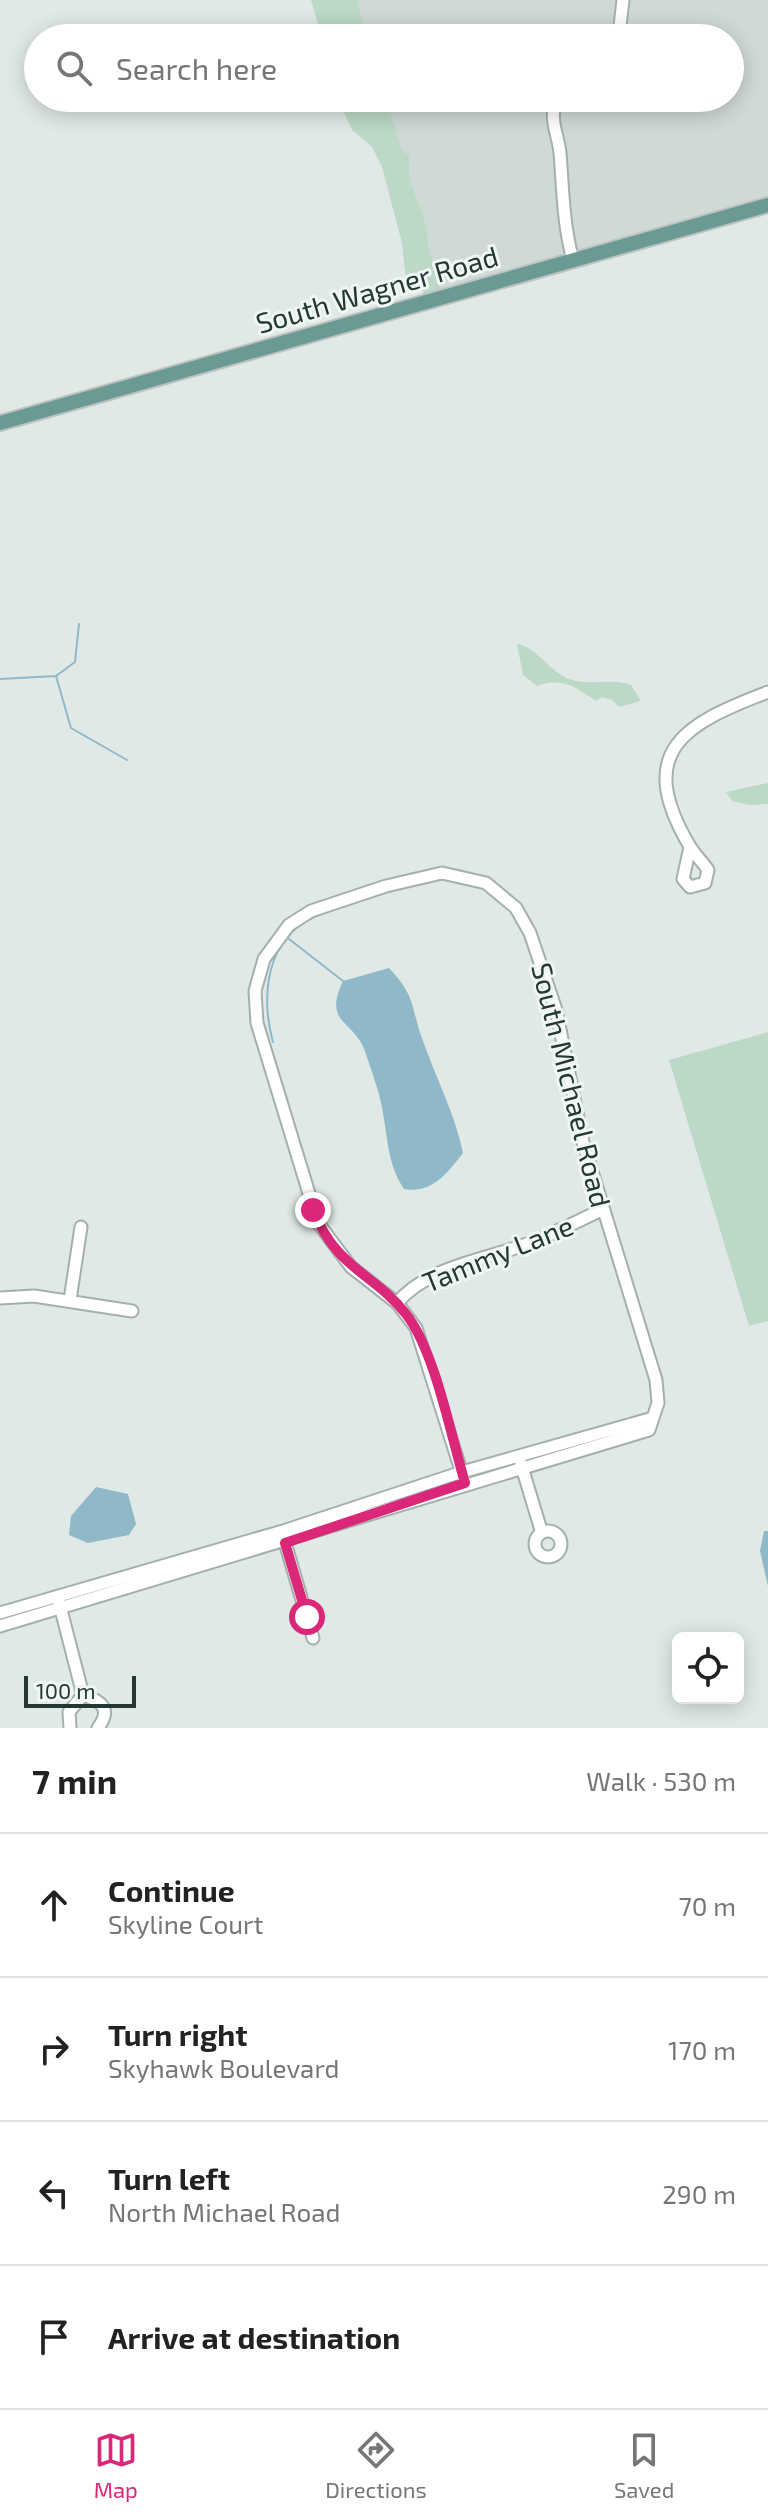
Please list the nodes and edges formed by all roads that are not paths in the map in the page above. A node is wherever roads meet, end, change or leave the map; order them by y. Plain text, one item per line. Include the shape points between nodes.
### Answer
1 (623, 0) edge
2 (620, 24) edge
3 (553, 112) edge
4 (768, 205) edge
5 (573, 260) junction
6 (0, 423) edge
7 (768, 692) edge
8 (690, 847) dead end
9 (603, 1209) junction
10 (81, 1227) dead end
11 (0, 1298) edge
12 (70, 1300) junction
13 (397, 1303) junction
14 (132, 1311) dead end
15 (520, 1462) junction
16 (463, 1478) junction
17 (541, 1530) dead end
18 (284, 1537) junction
19 (59, 1603) junction
20 (0, 1613) edge
21 (0, 1626) edge
22 (313, 1638) dead end
23 (83, 1695) junction
24 (70, 1728) edge
25 (98, 1728) edge

1 - 2 street
3 - 5 street via 563,223
4 - 5 main road, South Wagner Road
5 - 6 main road, South Wagner Road
7 - 8 street via 694,726 670,755 664,785
9 - 13 street, Tammy Lane via 532,1242 457,1267
9 - 13 street, South Michael Road via 577,1120 556,1010 521,915 506,896 486,883 442,873 325,904 296,920 270,947 255,991 257,1023 318,1223 351,1267
9 - 15 street, South Michael Road via 653,1367 658,1392 653,1418
10 - 12 street
11 - 12 street
12 - 14 street
13 - 16 street, South Michael Road via 422,1342
15 - 16 street
15 - 17 street
16 - 18 street
18 - 19 street
18 - 22 street
19 - 20 street
19 - 21 street
19 - 23 street
23 - 24 street via 69,1712
23 - 25 street via 105,1707

